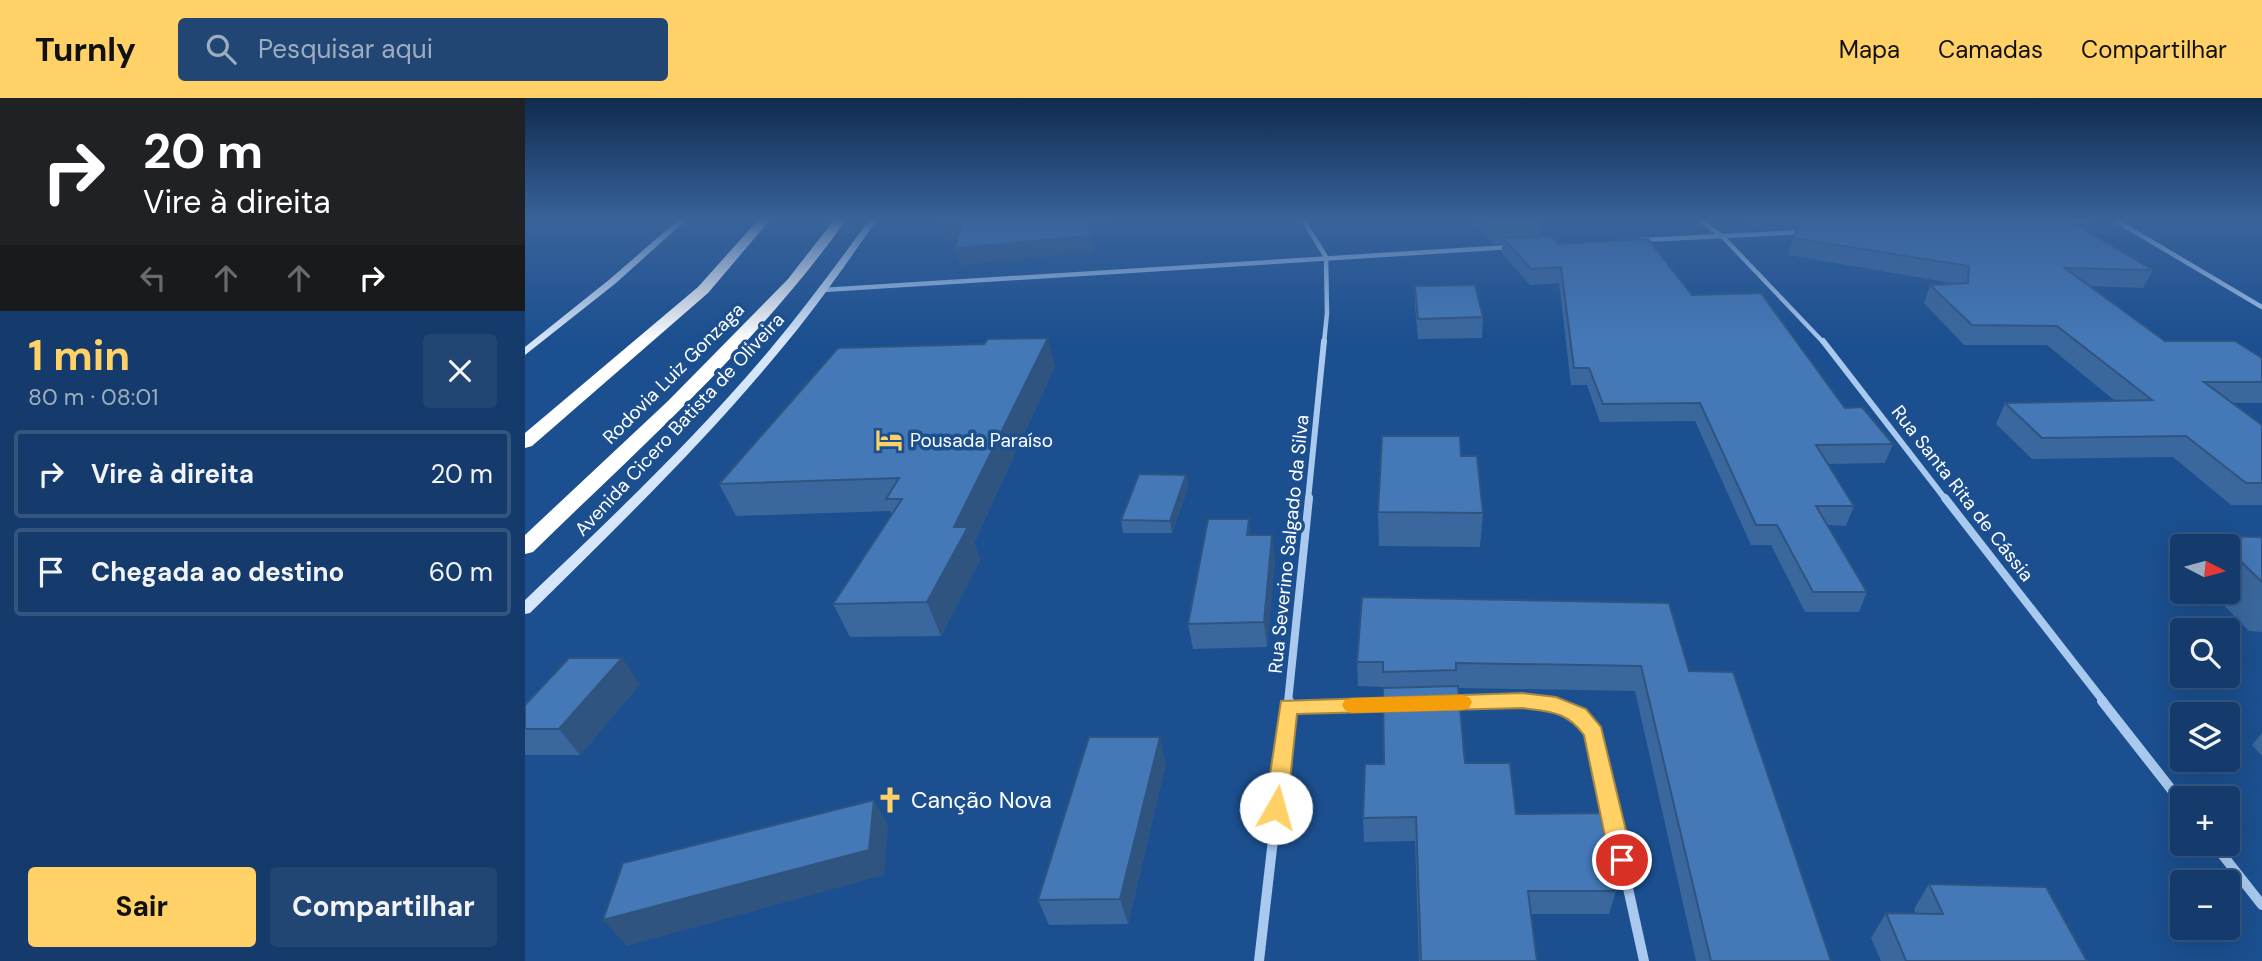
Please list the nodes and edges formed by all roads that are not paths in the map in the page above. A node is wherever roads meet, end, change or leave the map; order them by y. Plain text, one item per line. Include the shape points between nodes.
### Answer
1 (636, 260) edge
2 (729, 260) edge
3 (809, 260) edge
4 (844, 260) edge
5 (1284, 260) edge
6 (1327, 260) edge
7 (1746, 260) edge
8 (2183, 260) edge
9 (823, 290) junction
10 (2262, 307) edge
11 (525, 352) edge
12 (525, 442) edge
13 (525, 547) edge
14 (525, 609) edge
15 (1440, 703) edge
16 (1398, 704) edge
17 (1288, 707) junction
18 (2170, 788) edge
19 (2223, 856) edge
20 (2262, 905) edge
21 (1259, 961) edge
22 (1644, 961) edge

1 - 11 main road
2 - 12 highway, Rodovia Luiz Gonzaga via 703,290
3 - 13 highway, Rodovia Luiz Gonzaga via 674,405
4 - 9 main road, Avenida Cicero Batista de Oliveira
5 - 9 street
6 - 17 street, Rua Severino Salgado da Silva via 1327,313
7 - 18 street, Rua Santa Rita de Cássia via 1821,339
8 - 10 street
9 - 14 main road, Avenida Cicero Batista de Oliveira via 740,390 636,501
15 - 22 street via 1522,701 1556,705 1579,714 1594,733
16 - 17 street
17 - 21 street, Rua Severino Salgado da Silva
19 - 20 street

